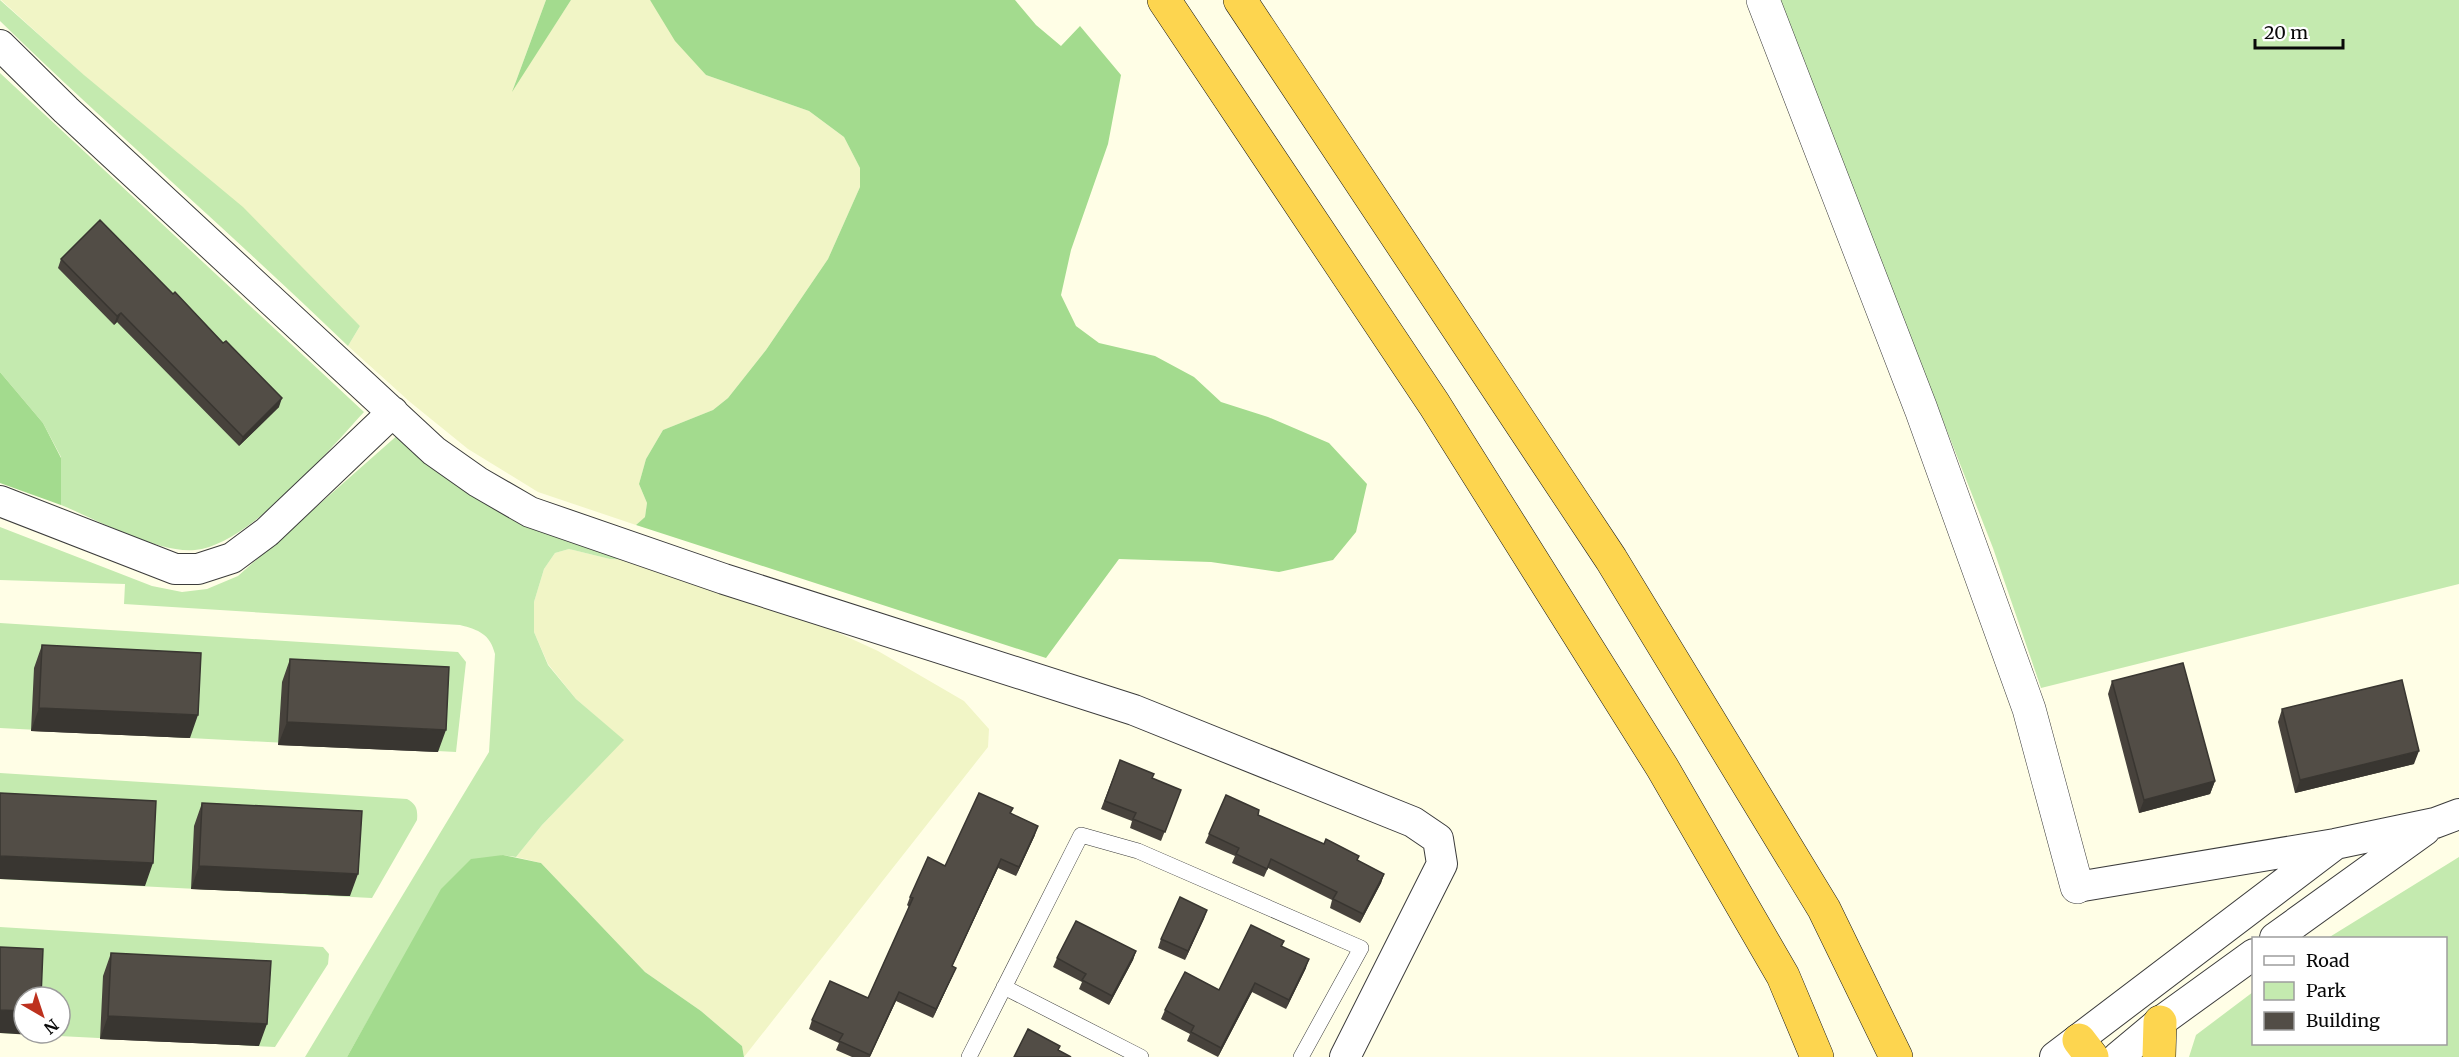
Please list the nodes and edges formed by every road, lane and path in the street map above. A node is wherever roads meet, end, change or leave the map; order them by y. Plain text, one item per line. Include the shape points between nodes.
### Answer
1 (1164, 0) edge
2 (1240, 0) edge
3 (1762, 0) edge
4 (0, 45) edge
5 (393, 412) junction
6 (0, 501) edge
7 (2447, 818) edge
8 (2335, 844) junction
9 (2077, 887) joint
10 (2278, 937) edge
11 (2252, 955) edge
12 (1004, 987) junction
13 (2160, 1022) junction
14 (2075, 1051) edge
15 (969, 1057) edge
16 (1141, 1057) edge
17 (1301, 1057) edge
18 (1345, 1057) edge
19 (1817, 1057) edge
20 (1896, 1057) edge
21 (2118, 1057) edge
22 (2158, 1057) edge

1 - 19 highway via 1434,405 1662,767 1783,976
2 - 20 highway via 1611,559 1824,909
3 - 9 street via 1921,409 2025,698
4 - 5 street
5 - 6 street via 267,532 232,558 198,569 176,569
5 - 18 street via 434,451 530,512 724,579 1134,710 1413,822 1438,839 1442,864
7 - 8 street
7 - 10 street
8 - 9 street
8 - 14 street
11 - 13 street
12 - 15 lane
12 - 16 lane
12 - 17 lane via 1081,835 1138,851 1360,948
13 - 21 street
13 - 22 highway

